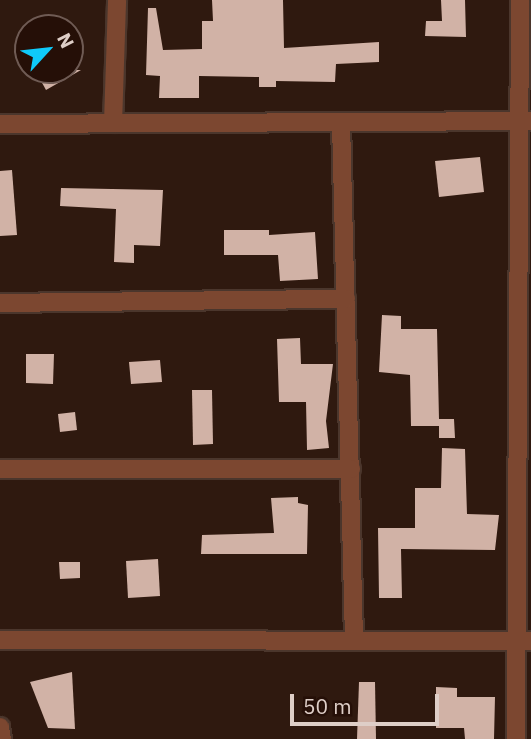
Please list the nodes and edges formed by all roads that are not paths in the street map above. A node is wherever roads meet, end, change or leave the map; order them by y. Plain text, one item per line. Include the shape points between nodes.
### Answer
1 (117, 0) edge
2 (520, 0) edge
3 (526, 121) edge
4 (341, 122) junction
5 (113, 123) junction
6 (0, 124) edge
7 (346, 299) junction
8 (526, 299) edge
9 (0, 303) edge
10 (0, 469) edge
11 (351, 469) junction
12 (525, 479) edge
13 (0, 640) edge
14 (354, 640) junction
15 (524, 641) edge
16 (0, 727) edge
17 (2, 739) edge
18 (516, 739) edge

1 - 5 street
2 - 3 street
3 - 4 street
3 - 8 street
4 - 5 street
4 - 7 street
5 - 6 street
7 - 9 street
7 - 11 street
8 - 12 street
10 - 11 street
11 - 14 street
12 - 15 street
13 - 14 street
14 - 15 street
15 - 18 street
16 - 17 street

